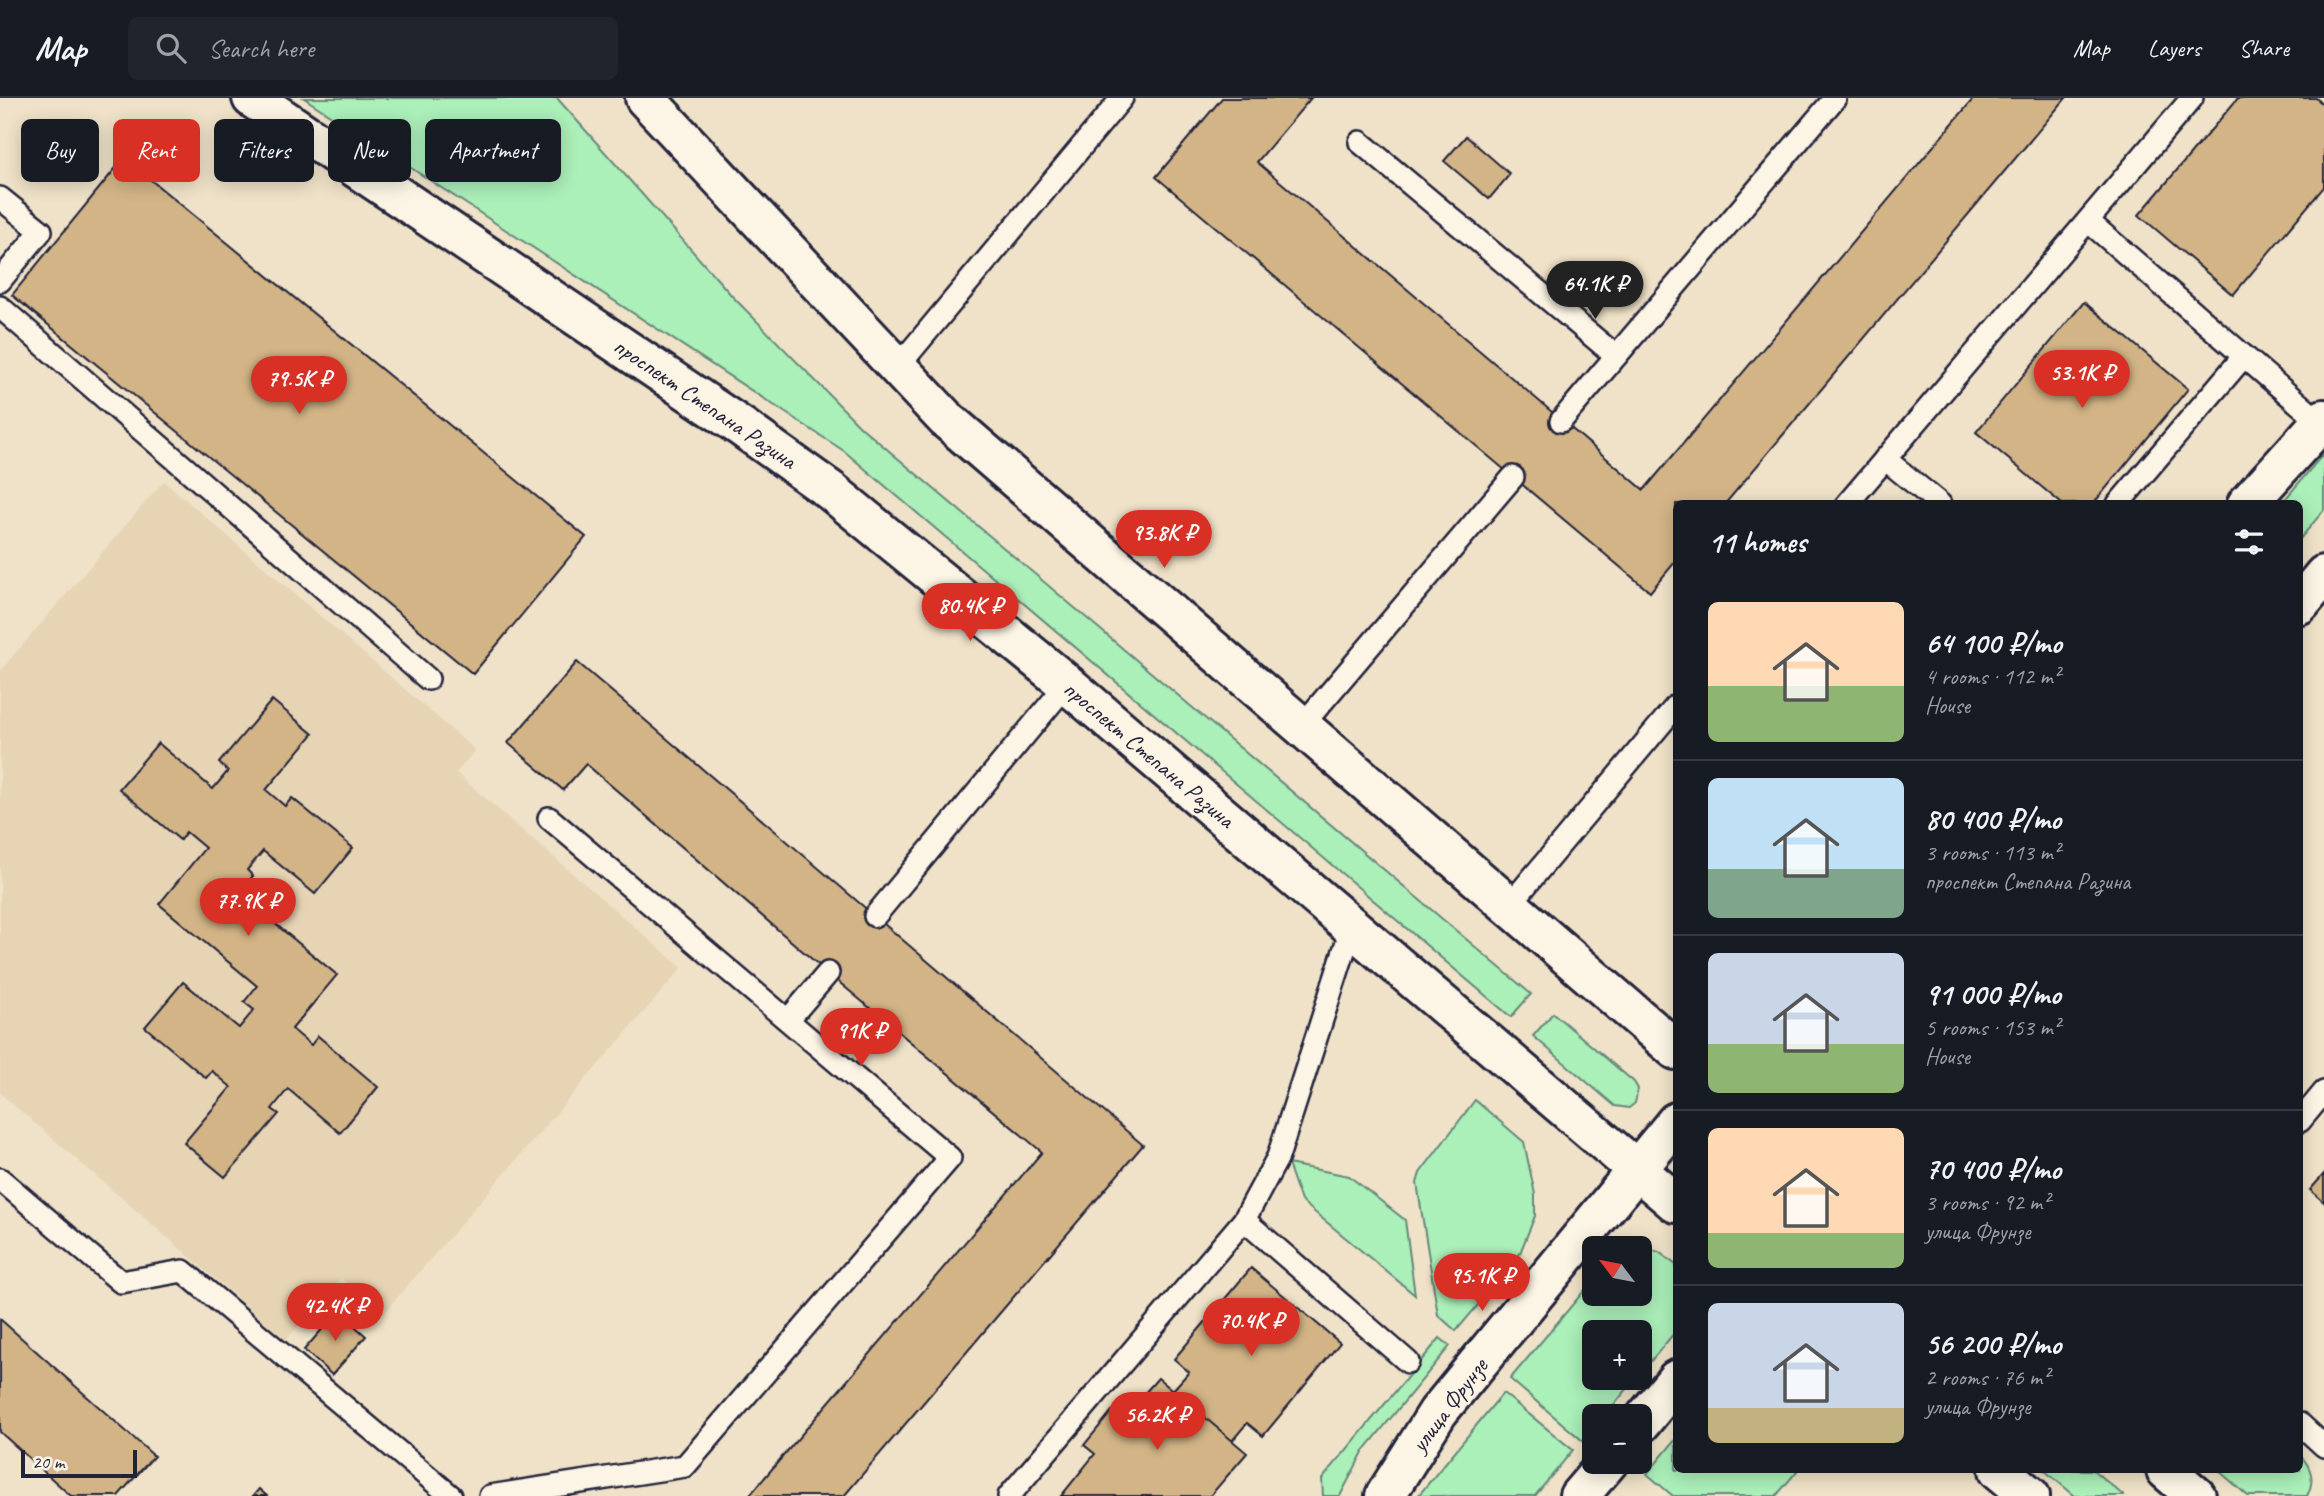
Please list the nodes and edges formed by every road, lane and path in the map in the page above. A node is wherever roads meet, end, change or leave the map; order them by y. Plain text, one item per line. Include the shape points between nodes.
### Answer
1 (252, 98) edge
2 (645, 98) edge
3 (1122, 98) edge
4 (1835, 98) edge
5 (2192, 98) edge
6 (1360, 142) dead end
7 (0, 198) edge
8 (2088, 221) junction
9 (0, 281) edge
10 (0, 307) edge
11 (1616, 356) junction
12 (2244, 356) junction
13 (896, 369) junction
14 (1561, 421) dead end
15 (2322, 421) edge
16 (1885, 459) junction
17 (1513, 477) dead end
18 (1850, 500) edge
19 (1935, 500) edge
20 (2122, 500) edge
21 (2251, 500) edge
22 (2324, 575) edge
23 (2303, 600) edge
24 (428, 679) dead end
25 (1067, 684) junction
26 (1673, 710) edge
27 (1300, 728) junction
28 (549, 818) dead end
29 (1508, 907) junction
30 (875, 916) dead end
31 (1352, 926) junction
32 (828, 973) dead end
33 (788, 1020) junction
34 (1673, 1047) edge
35 (2324, 1092) edge
36 (2303, 1117) edge
37 (1673, 1126) edge
38 (1636, 1169) junction
39 (0, 1179) edge
40 (1673, 1200) edge
41 (1244, 1220) junction
42 (1408, 1362) dead end
43 (1673, 1384) edge
44 (1652, 1409) edge
45 (2303, 1427) edge
46 (2324, 1446) edge
47 (2003, 1473) edge
48 (2169, 1473) edge
49 (1598, 1474) edge
50 (451, 1496) edge
51 (490, 1496) edge
52 (1009, 1496) edge
53 (1385, 1496) edge
54 (1579, 1496) edge
55 (2030, 1496) edge
56 (2196, 1496) edge

1 - 25 main road, проспект Степана Разина via 809,475
2 - 13 main road
3 - 13 lane
4 - 11 lane
5 - 8 lane
6 - 11 lane
7 - 9 lane via 41,231
8 - 12 lane
8 - 16 lane
10 - 24 lane
11 - 14 lane
12 - 15 lane
12 - 20 lane
13 - 27 main road via 946,419
15 - 21 main road
16 - 18 lane
16 - 19 lane
17 - 27 lane
22 - 23 main road
25 - 30 lane
25 - 31 main road, проспект Степана Разина
26 - 29 lane
27 - 29 main road
28 - 33 lane
29 - 34 main road
31 - 38 main road, проспект Степана Разина
31 - 41 lane via 1278,1157
32 - 33 lane
33 - 51 lane via 950,1158 685,1466
35 - 36 lane
37 - 38 main road, улица Фрунзе
38 - 40 main road, проспект Степана Разина
38 - 53 main road, улица Фрунзе via 1438,1412
39 - 50 lane via 121,1282 183,1271
41 - 42 lane
41 - 52 lane
43 - 44 main road
45 - 46 lane
47 - 55 main road
48 - 56 main road
49 - 54 main road

